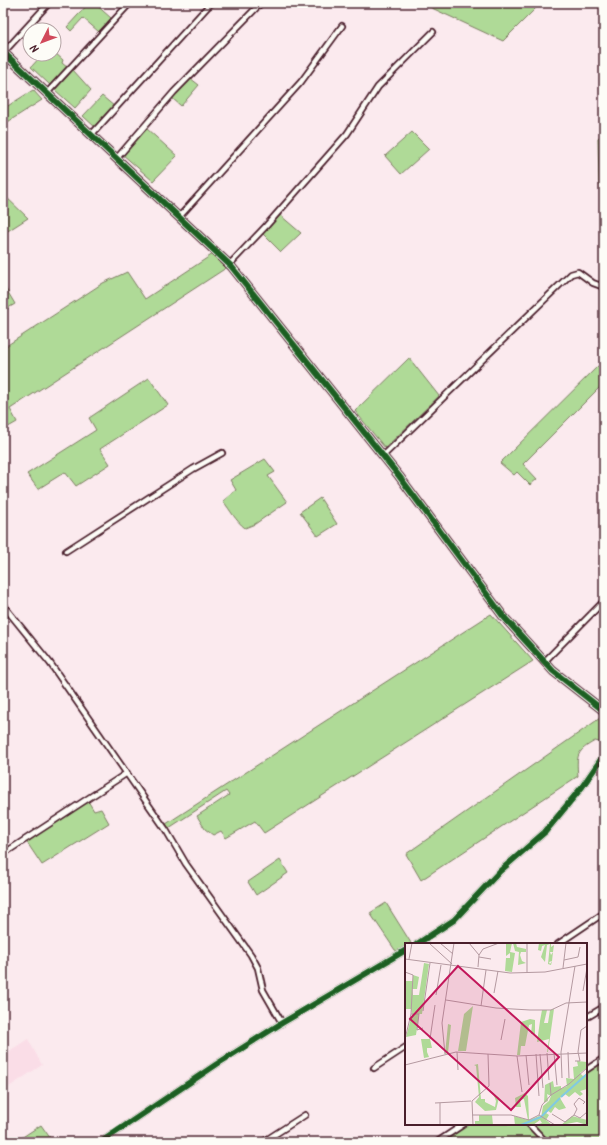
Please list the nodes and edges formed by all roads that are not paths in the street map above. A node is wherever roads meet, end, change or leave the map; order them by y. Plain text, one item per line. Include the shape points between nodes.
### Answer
1 (49, 3) edge
2 (130, 3) edge
3 (211, 3) edge
4 (261, 3) edge
5 (342, 26) dead end
6 (433, 32) dead end
7 (3, 52) edge
8 (48, 93) junction
9 (92, 134) junction
10 (117, 158) junction
11 (180, 216) junction
12 (230, 264) junction
13 (604, 287) edge
14 (222, 453) dead end
15 (383, 456) junction
16 (66, 551) dead end
17 (604, 601) edge
18 (3, 605) edge
19 (544, 662) junction
20 (604, 712) edge
21 (604, 754) edge
22 (127, 773) junction
23 (3, 854) edge
24 (604, 913) edge
25 (419, 943) edge
26 (559, 943) edge
27 (405, 951) edge
28 (604, 1007) edge
29 (589, 1016) dead end
30 (282, 1023) junction
31 (405, 1048) edge
32 (604, 1058) edge
33 (374, 1068) dead end
34 (587, 1069) edge
35 (305, 1115) dead end
36 (462, 1125) edge
37 (530, 1125) edge
38 (101, 1142) edge
39 (263, 1142) edge
40 (437, 1142) edge
41 (546, 1142) edge

1 - 7 street
2 - 8 street
3 - 9 street
4 - 10 street via 174,92
5 - 11 street via 301,82
6 - 12 street via 378,87 347,134
7 - 8 street
8 - 9 street
9 - 10 street
10 - 11 street
11 - 12 street
12 - 15 street
13 - 15 street via 597,286 578,272 571,274
14 - 16 street
15 - 19 street via 482,589
17 - 19 street
18 - 22 street via 39,648
19 - 20 street
21 - 25 street via 545,832 503,869 454,920
22 - 23 street
22 - 30 street via 186,864 251,955 258,968 263,990
24 - 26 street
27 - 30 street
28 - 29 street
30 - 38 street
31 - 33 street
32 - 34 street
35 - 39 street
36 - 40 street
37 - 41 street

